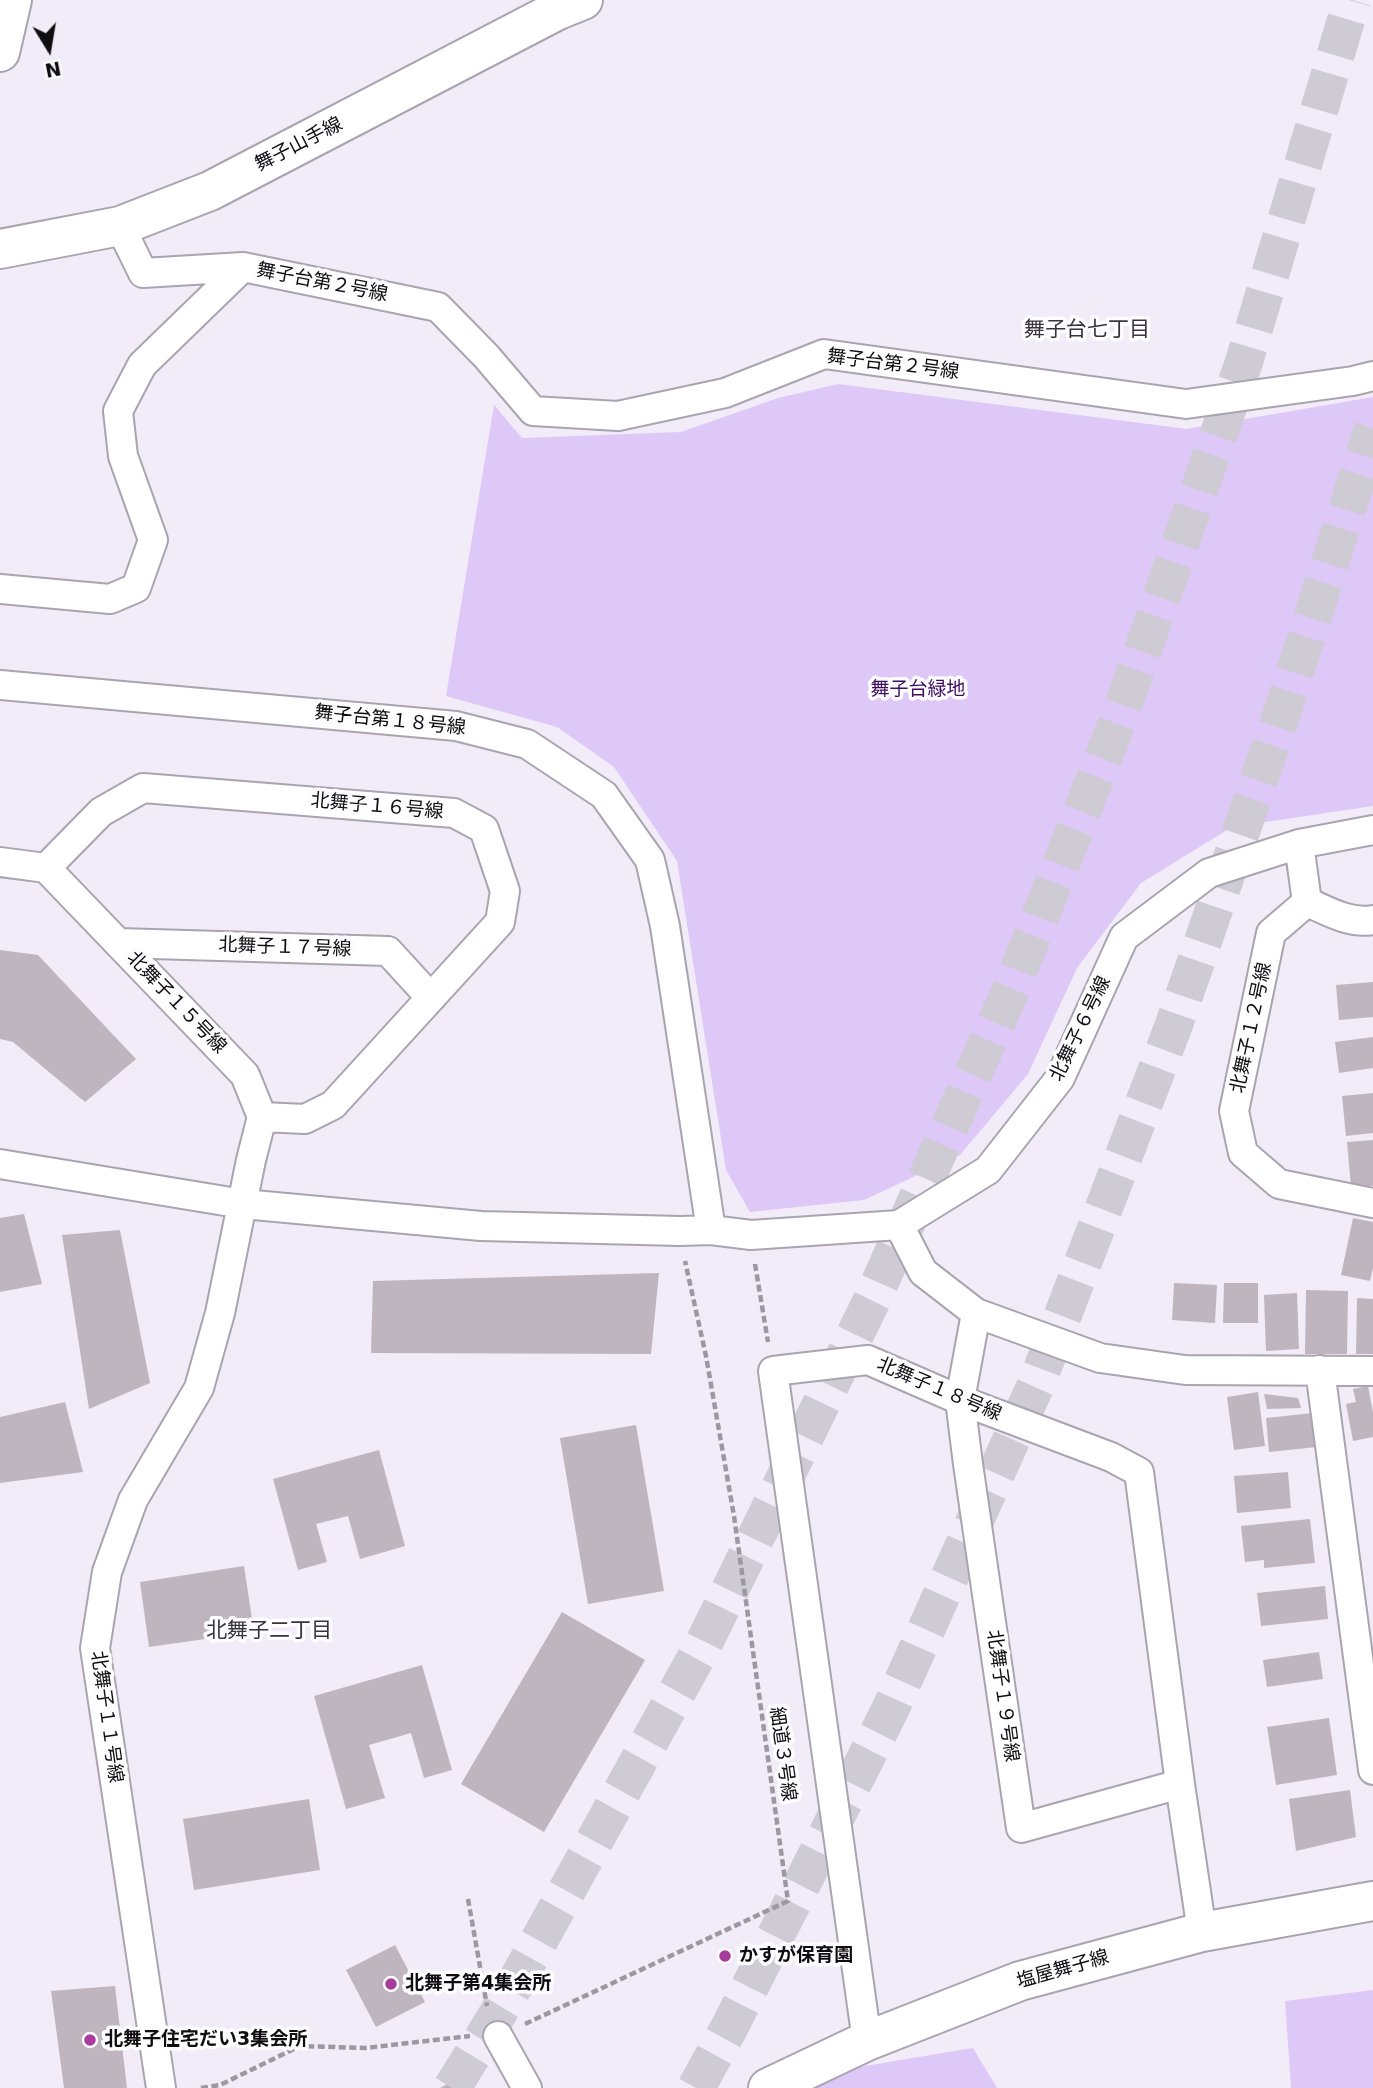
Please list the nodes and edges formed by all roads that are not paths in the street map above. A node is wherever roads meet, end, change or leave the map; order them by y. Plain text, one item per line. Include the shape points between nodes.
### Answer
1 (12, 0) edge
2 (565, 3) edge
3 (0, 52) edge
4 (120, 226) junction
5 (0, 249) edge
6 (243, 267) junction
7 (1373, 376) edge
8 (0, 589) edge
9 (0, 685) edge
10 (1373, 830) edge
11 (1299, 844) junction
12 (0, 862) edge
13 (46, 867) junction
14 (1307, 902) junction
15 (1373, 920) edge
16 (119, 943) junction
17 (431, 998) junction
18 (262, 1116) junction
19 (0, 1164) edge
20 (1373, 1203) edge
21 (243, 1204) junction
22 (899, 1225) junction
23 (711, 1230) junction
24 (976, 1313) junction
25 (1320, 1370) junction
26 (1373, 1371) edge
27 (960, 1400) junction
28 (1373, 1770) edge
29 (1181, 1784) junction
30 (1373, 1901) edge
31 (1202, 1932) junction
32 (498, 2036) road end
33 (866, 2041) junction
34 (161, 2088) edge
35 (527, 2088) edge
36 (768, 2088) edge

1 - 3 street
2 - 4 street, 舞子山手線 via 210,191
4 - 5 street, 舞子山手線
4 - 6 street, 舞子台第２号線 via 143,273
6 - 7 street, 舞子台第２号線 via 438,307 533,411 618,416 725,393 824,354 1186,404
6 - 8 street via 142,365 118,411 123,456 153,540 136,588 110,599
9 - 23 street, 舞子台第１８号線 via 457,726 527,744 604,795 650,860 665,926
10 - 11 street, 北舞子６号線
11 - 14 street
11 - 22 street, 北舞子６号線 via 1209,873 1125,937 1060,1078 996,1160 988,1170
12 - 13 street
13 - 16 street, 北舞子１５号線
13 - 17 street, 北舞子１６号線 via 101,812 143,788 454,813 484,829 505,891 500,922
14 - 15 street via 1359,922
14 - 20 street, 北舞子１２号線 via 1271,933 1234,1111 1243,1153 1279,1184
16 - 17 street, 北舞子１７号線 via 388,951
16 - 18 street, 北舞子１５号線 via 245,1075
17 - 18 street, 北舞子１６号線 via 333,1105 305,1119
18 - 21 street
19 - 21 street, 北舞子６号線
21 - 23 street, 北舞子６号線 via 481,1226
21 - 34 street, 北舞子１１号線 via 199,1388 133,1500 107,1572 95,1648
22 - 23 street, 北舞子６号線 via 751,1235
22 - 24 street via 923,1272
24 - 25 street via 1100,1358 1185,1370
24 - 27 street
25 - 26 street
25 - 28 street
27 - 29 street, 北舞子１８号線 via 1139,1472
27 - 29 street, 北舞子１９号線 via 1021,1828
27 - 33 street, 北舞子１８号線 via 868,1360 773,1371
29 - 31 street, 北舞子１８号線
30 - 31 street, 塩屋舞子線
31 - 33 street, 塩屋舞子線 via 1020,1981
32 - 35 street
33 - 36 street, 塩屋舞子線

